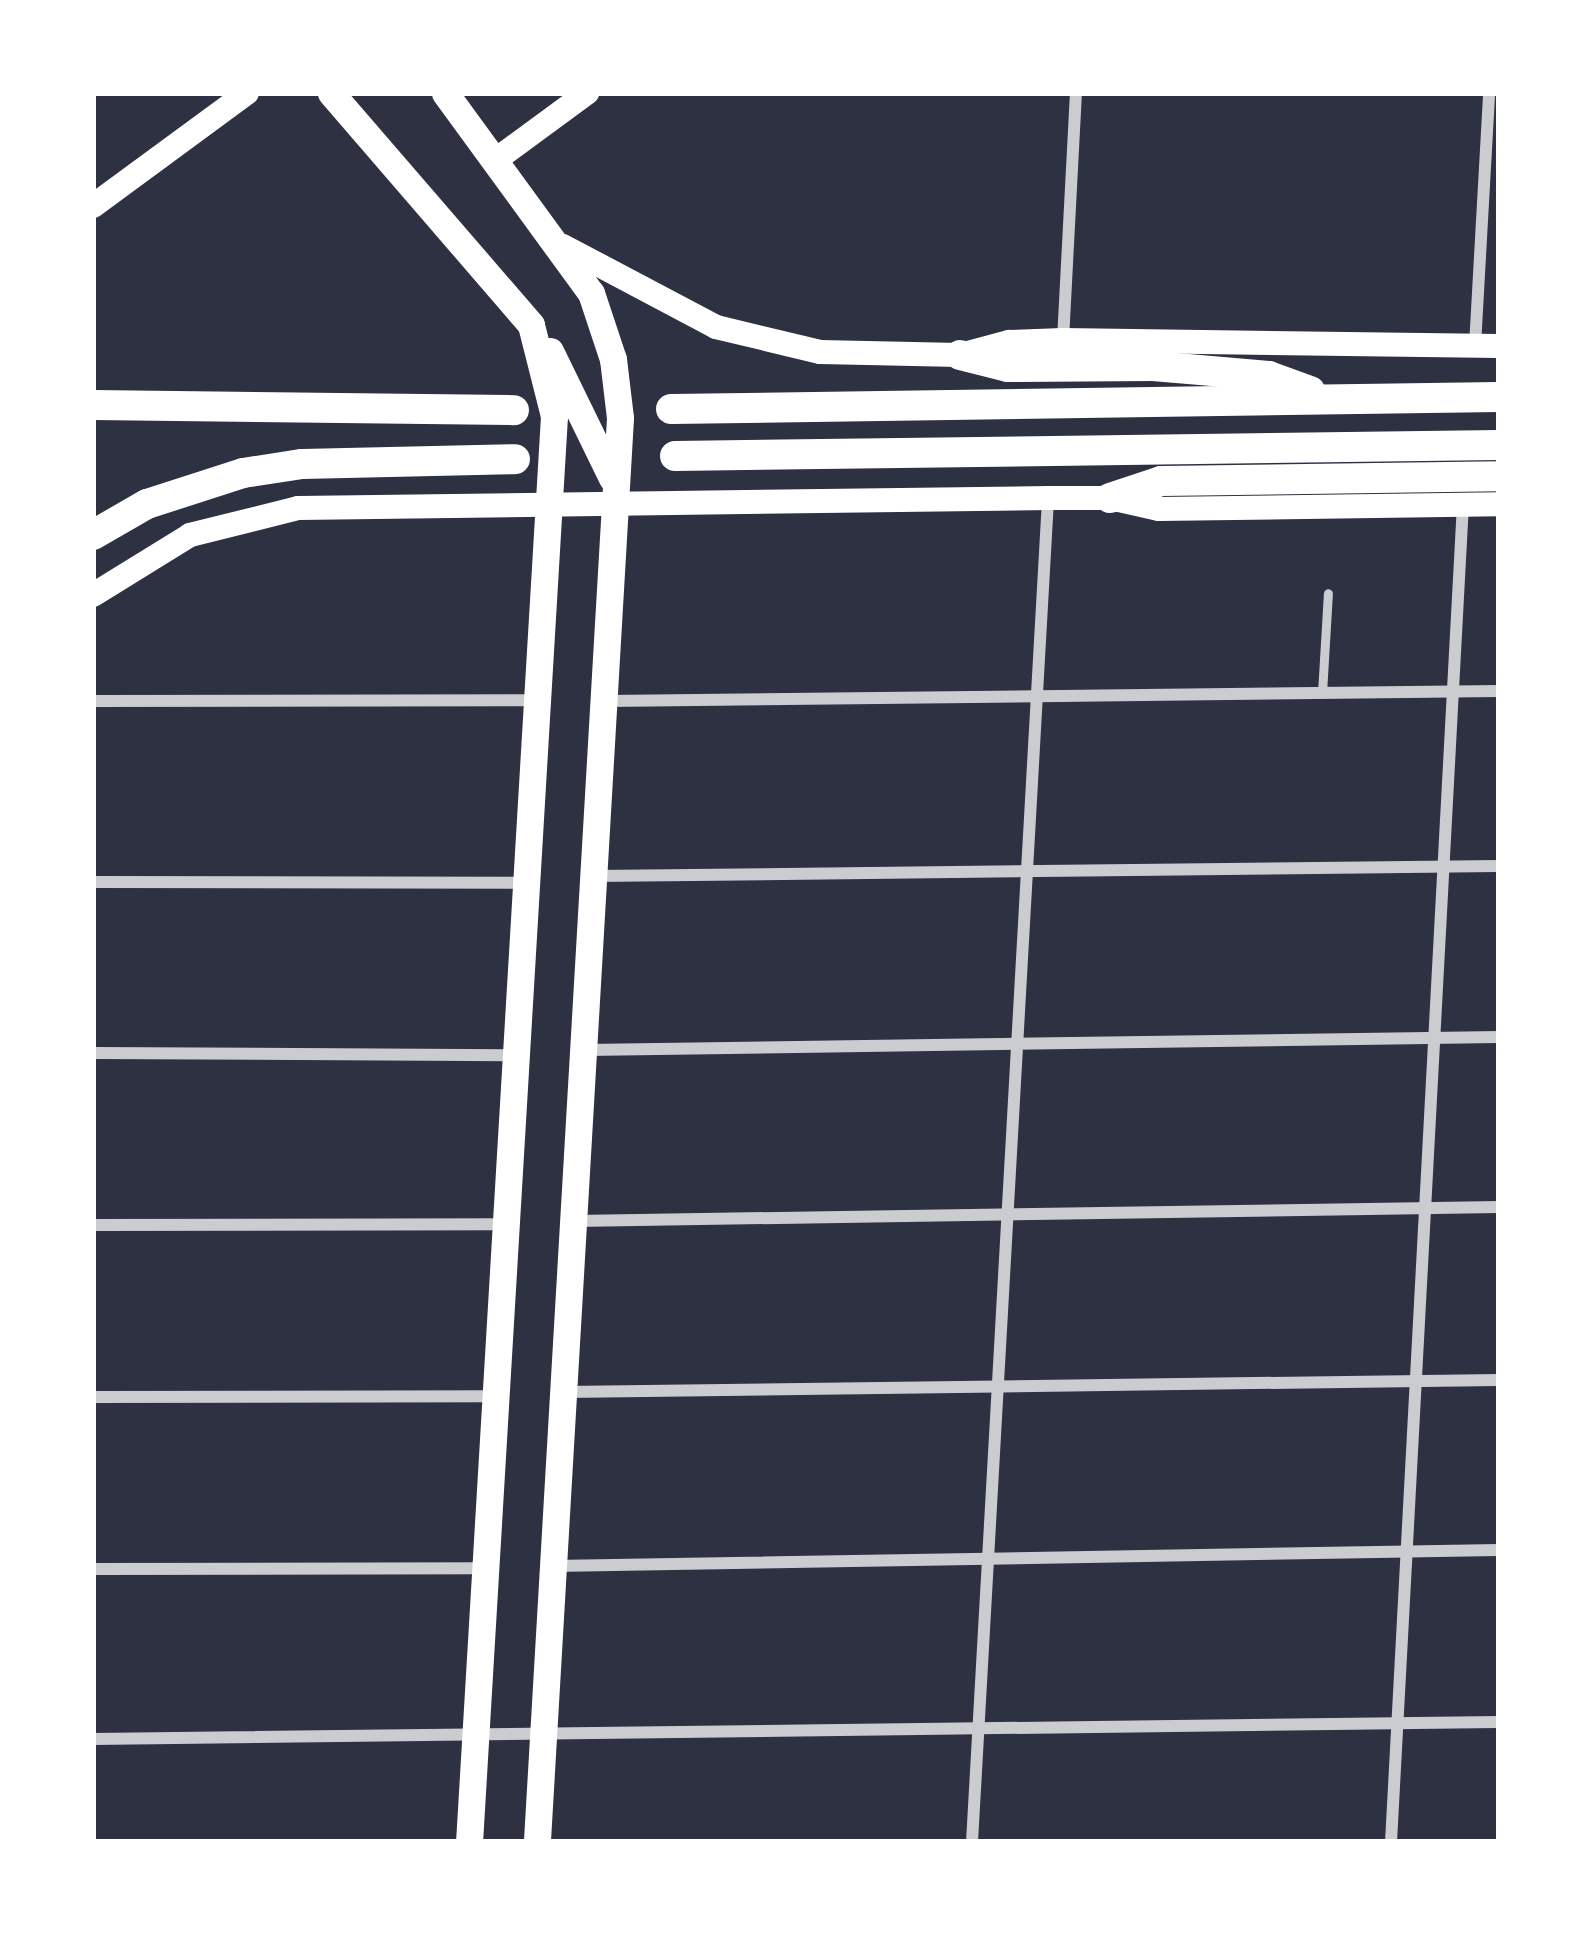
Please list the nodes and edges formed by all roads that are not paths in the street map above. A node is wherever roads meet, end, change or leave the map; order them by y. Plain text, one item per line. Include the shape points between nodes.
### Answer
1 (247, 93) edge
2 (331, 93) edge
3 (445, 93) edge
4 (587, 93) edge
5 (1076, 93) edge
6 (1489, 93) edge
7 (497, 159) junction
8 (96, 198) edge
9 (563, 246) junction
10 (1063, 340) junction
11 (1487, 346) edge
12 (960, 355) junction
13 (561, 387) junction
14 (1333, 398) junction
15 (1499, 398) edge
16 (93, 405) edge
17 (671, 409) dead end
18 (514, 410) dead end
19 (1499, 445) edge
20 (675, 456) dead end
21 (515, 460) dead end
22 (1499, 476) edge
23 (616, 487) junction
24 (552, 492) junction
25 (1048, 498) junction
26 (1110, 498) junction
27 (1499, 504) edge
28 (1462, 505) junction
29 (93, 535) edge
30 (1328, 593) dead end
31 (93, 595) edge
32 (1499, 691) edge
33 (1453, 692) junction
34 (1322, 693) junction
35 (1037, 696) junction
36 (538, 700) junction
37 (93, 701) edge
38 (606, 701) junction
39 (1499, 866) edge
40 (1444, 867) junction
41 (1027, 871) junction
42 (595, 876) junction
43 (93, 882) edge
44 (527, 883) junction
45 (1499, 1037) edge
46 (1435, 1038) junction
47 (1017, 1044) junction
48 (585, 1050) junction
49 (93, 1053) edge
50 (517, 1055) junction
51 (1499, 1207) edge
52 (1425, 1208) junction
53 (1008, 1215) junction
54 (574, 1221) junction
55 (507, 1224) junction
56 (93, 1225) edge
57 (1499, 1380) edge
58 (1416, 1382) junction
59 (998, 1386) junction
60 (564, 1392) junction
61 (496, 1396) junction
62 (93, 1397) edge
63 (1499, 1550) edge
64 (1407, 1552) junction
65 (988, 1559) junction
66 (553, 1566) junction
67 (93, 1568) edge
68 (486, 1568) junction
69 (1499, 1722) edge
70 (1397, 1723) junction
71 (979, 1728) junction
72 (543, 1734) junction
73 (476, 1738) junction
74 (93, 1739) edge
75 (470, 1842) edge
76 (537, 1842) edge
77 (972, 1842) edge
78 (1391, 1842) edge

1 - 8 main road
2 - 13 main road via 531,325
3 - 7 main road
4 - 7 main road
5 - 10 street
6 - 11 street
7 - 9 main road
9 - 12 main road via 646,296 763,341 864,356
9 - 23 main road via 604,323 617,386
10 - 11 main road
10 - 12 main road
12 - 14 highway via 1008,367 1269,376
13 - 23 main road
13 - 24 main road
14 - 15 highway
14 - 17 highway
16 - 18 highway
19 - 20 highway
21 - 29 highway via 302,464 243,473 162,498
22 - 26 highway via 1161,481
23 - 24 main road
23 - 25 main road
23 - 38 main road
24 - 31 main road via 264,512 190,536
24 - 36 main road
25 - 26 main road
25 - 35 street
26 - 28 main road via 1159,509 1332,515
27 - 28 main road
28 - 33 street
30 - 34 lane
32 - 33 street
33 - 34 street
33 - 40 street
34 - 35 street
35 - 38 street
35 - 41 street
36 - 37 street
36 - 44 main road
38 - 42 main road
39 - 40 street
40 - 41 street
40 - 46 street
41 - 42 street
41 - 47 street
42 - 48 main road
43 - 44 street
44 - 50 main road
45 - 46 street
46 - 47 street
46 - 52 street
47 - 48 street
47 - 53 street
48 - 54 main road
49 - 50 street
50 - 55 main road
51 - 52 street
52 - 53 street
52 - 58 street
53 - 54 street
53 - 59 street
54 - 60 main road
55 - 56 street
55 - 61 main road
57 - 58 street
58 - 59 street
58 - 64 street
59 - 60 street
59 - 65 street
60 - 66 main road
61 - 62 street
61 - 68 main road
63 - 64 street
64 - 65 street
64 - 70 street
65 - 66 street
65 - 71 street
66 - 72 main road
67 - 68 street
68 - 73 main road
69 - 70 street
70 - 71 street
70 - 78 street
71 - 72 street
71 - 77 street
72 - 73 street
72 - 76 main road
73 - 74 street
73 - 75 main road

